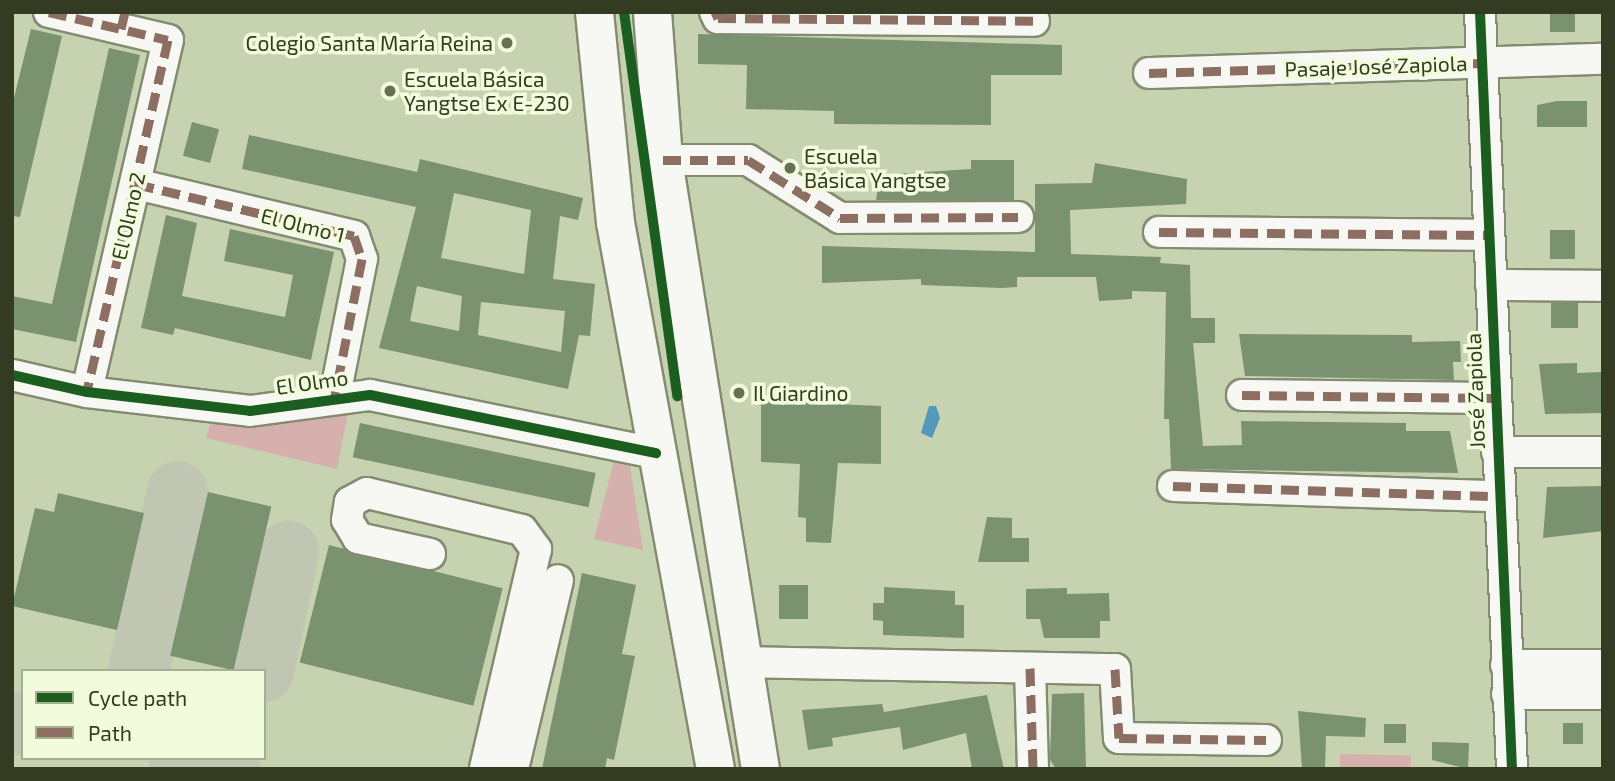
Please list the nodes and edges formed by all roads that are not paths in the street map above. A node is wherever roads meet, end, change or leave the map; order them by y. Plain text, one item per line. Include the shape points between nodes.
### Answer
1 (49, 12) edge
2 (594, 12) edge
3 (652, 12) edge
4 (715, 12) edge
5 (1480, 12) edge
6 (123, 21) edge
7 (1034, 21) dead end
8 (1603, 59) edge
9 (1482, 63) junction
10 (1149, 74) dead end
11 (663, 160) junction
12 (136, 184) junction
13 (1018, 217) dead end
14 (1159, 232) dead end
15 (1489, 235) junction
16 (1491, 285) junction
17 (1603, 286) edge
18 (12, 375) edge
19 (87, 392) junction
20 (335, 395) junction
21 (1242, 396) dead end
22 (1494, 398) junction
23 (1497, 452) junction
24 (1603, 452) edge
25 (656, 453) junction
26 (711, 486) junction
27 (1174, 486) dead end
28 (1498, 496) junction
29 (430, 554) dead end
30 (558, 580) dead end
31 (741, 662) junction
32 (1603, 665) edge
33 (1030, 668) junction
34 (1507, 680) junction
35 (1603, 694) edge
36 (1266, 740) dead end
37 (485, 769) edge
38 (513, 769) edge
39 (715, 769) edge
40 (760, 769) edge
41 (1033, 769) edge
42 (1512, 769) edge

1 - 6 street
2 - 25 main road via 615,222
3 - 11 main road
4 - 7 street via 718,18
5 - 9 street, José Zapiola
6 - 12 street, El Olmo 2 via 168,40
8 - 9 street, Pasaje José Zapiola
9 - 10 street, Pasaje José Zapiola
9 - 15 street, José Zapiola
11 - 13 street via 748,160 840,218
11 - 26 main road
12 - 19 street, El Olmo 2
12 - 20 street, El Olmo 1 via 354,236 362,259
14 - 15 street
15 - 16 street, José Zapiola
16 - 17 street
16 - 22 street, José Zapiola
18 - 19 street, El Olmo
19 - 20 street, El Olmo via 250,411
20 - 25 street, El Olmo via 370,395
21 - 22 street
22 - 23 street, José Zapiola
23 - 24 street
23 - 28 street, José Zapiola
25 - 26 main road via 692,468
25 - 39 main road
26 - 31 main road
27 - 28 street
28 - 34 street, José Zapiola
29 - 37 street via 358,538 347,520 350,502 367,493 522,530 536,549
30 - 38 street
31 - 33 street
31 - 40 main road
32 - 34 street
33 - 36 street via 1115,669 1119,738
33 - 41 street
34 - 35 street
34 - 42 street, José Zapiola

